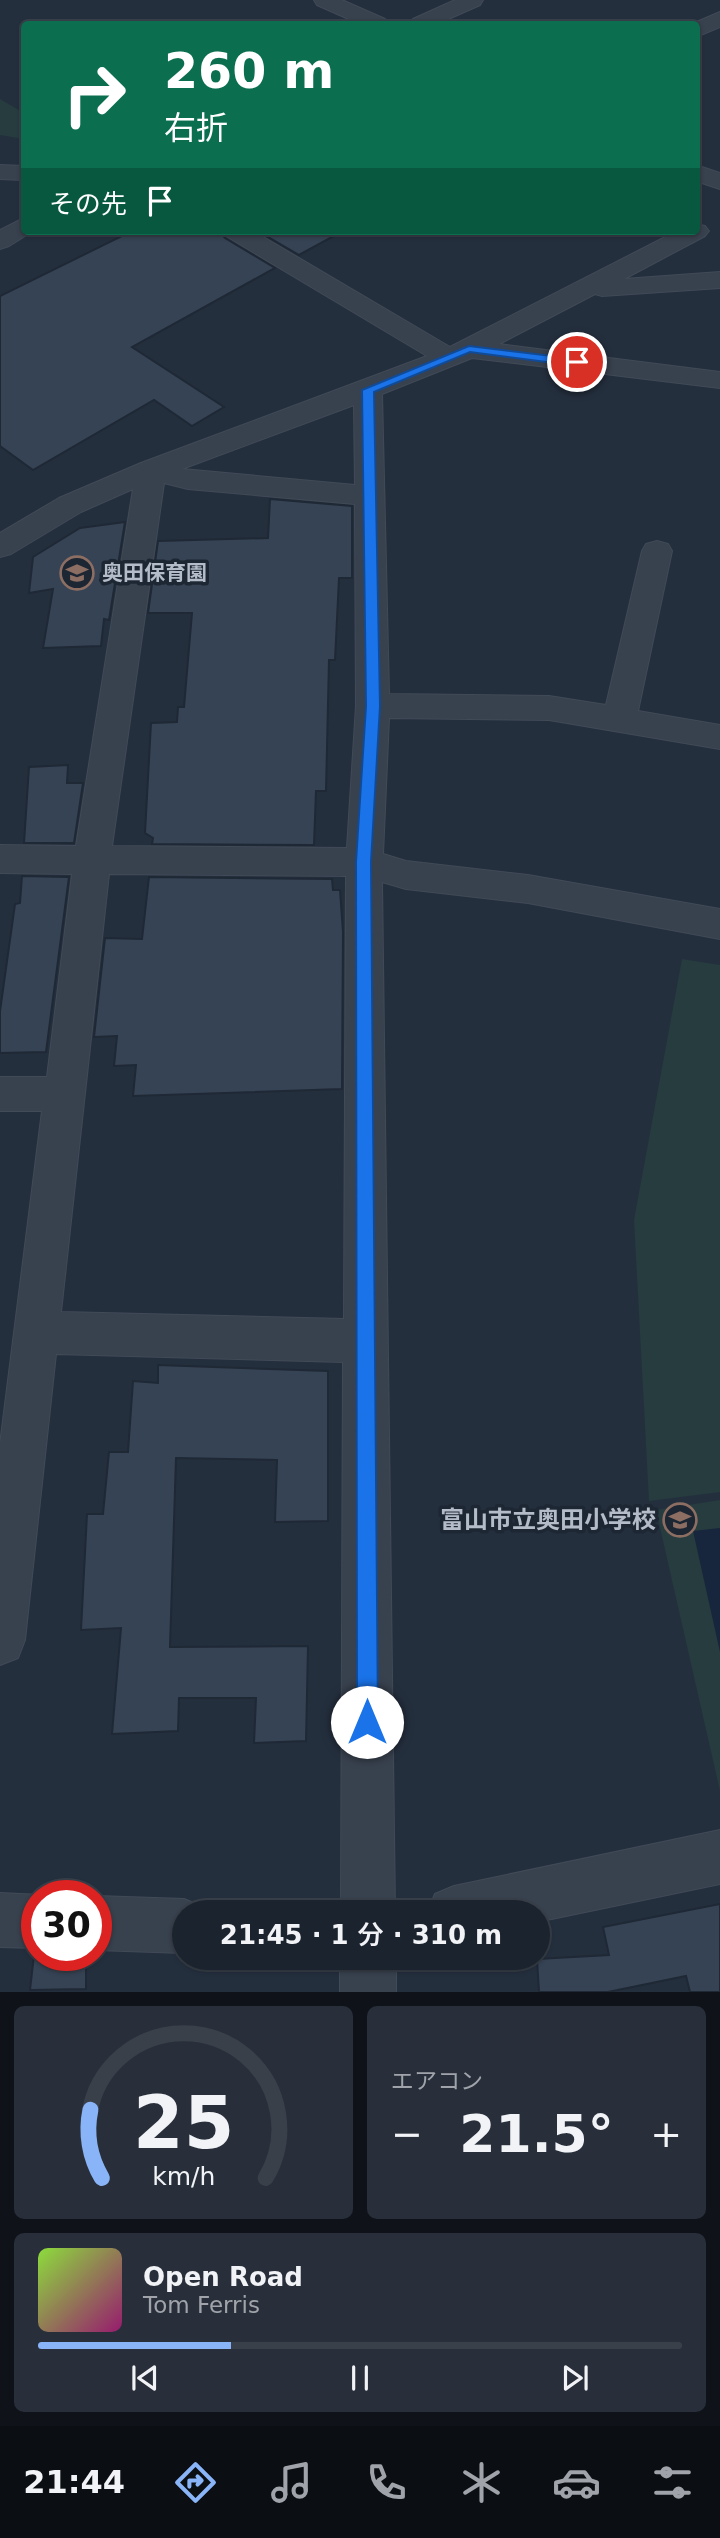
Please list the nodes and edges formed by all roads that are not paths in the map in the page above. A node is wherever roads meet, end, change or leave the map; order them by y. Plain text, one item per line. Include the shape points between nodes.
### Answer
1 (325, 0) edge
2 (472, 0) edge
3 (720, 18) edge
4 (370, 21) edge
5 (427, 21) edge
6 (700, 30) edge
7 (0, 172) edge
8 (21, 173) edge
9 (700, 174) edge
10 (720, 182) edge
11 (21, 228) edge
12 (242, 235) edge
13 (688, 235) edge
14 (0, 241) edge
15 (720, 280) edge
16 (586, 289) junction
17 (458, 353) junction
18 (720, 380) edge
19 (368, 390) junction
20 (151, 470) junction
21 (370, 496) junction
22 (0, 547) edge
23 (657, 551) dead end
24 (373, 706) junction
25 (619, 720) junction
26 (720, 737) edge
27 (0, 859) edge
28 (92, 860) junction
29 (364, 862) junction
30 (720, 924) edge
31 (0, 1094) edge
32 (65, 1094) junction
33 (37, 1332) junction
34 (366, 1341) junction
35 (0, 1640) edge
36 (720, 1857) edge
37 (368, 1900) edge
38 (516, 1900) edge
39 (0, 1920) edge
40 (21, 1921) edge
41 (112, 1924) edge
42 (172, 1926) edge
43 (368, 1970) edge
44 (368, 1992) edge

1 - 4 street
2 - 5 street
3 - 6 street
7 - 8 street
9 - 10 street
11 - 14 street
12 - 17 street
13 - 16 street
15 - 16 street
16 - 17 street
17 - 18 street
17 - 19 street
19 - 20 street
19 - 21 street
20 - 21 street via 188,480
20 - 22 street via 71,505
20 - 28 street
21 - 24 street
23 - 25 street
24 - 25 street via 549,708
24 - 29 street
25 - 26 street
27 - 28 street
28 - 29 street
28 - 32 street
29 - 30 street via 406,875 528,889
29 - 34 street
31 - 32 street
32 - 33 street
33 - 34 street
33 - 35 street
34 - 37 street
36 - 38 street
39 - 40 street
41 - 42 street
43 - 44 street

